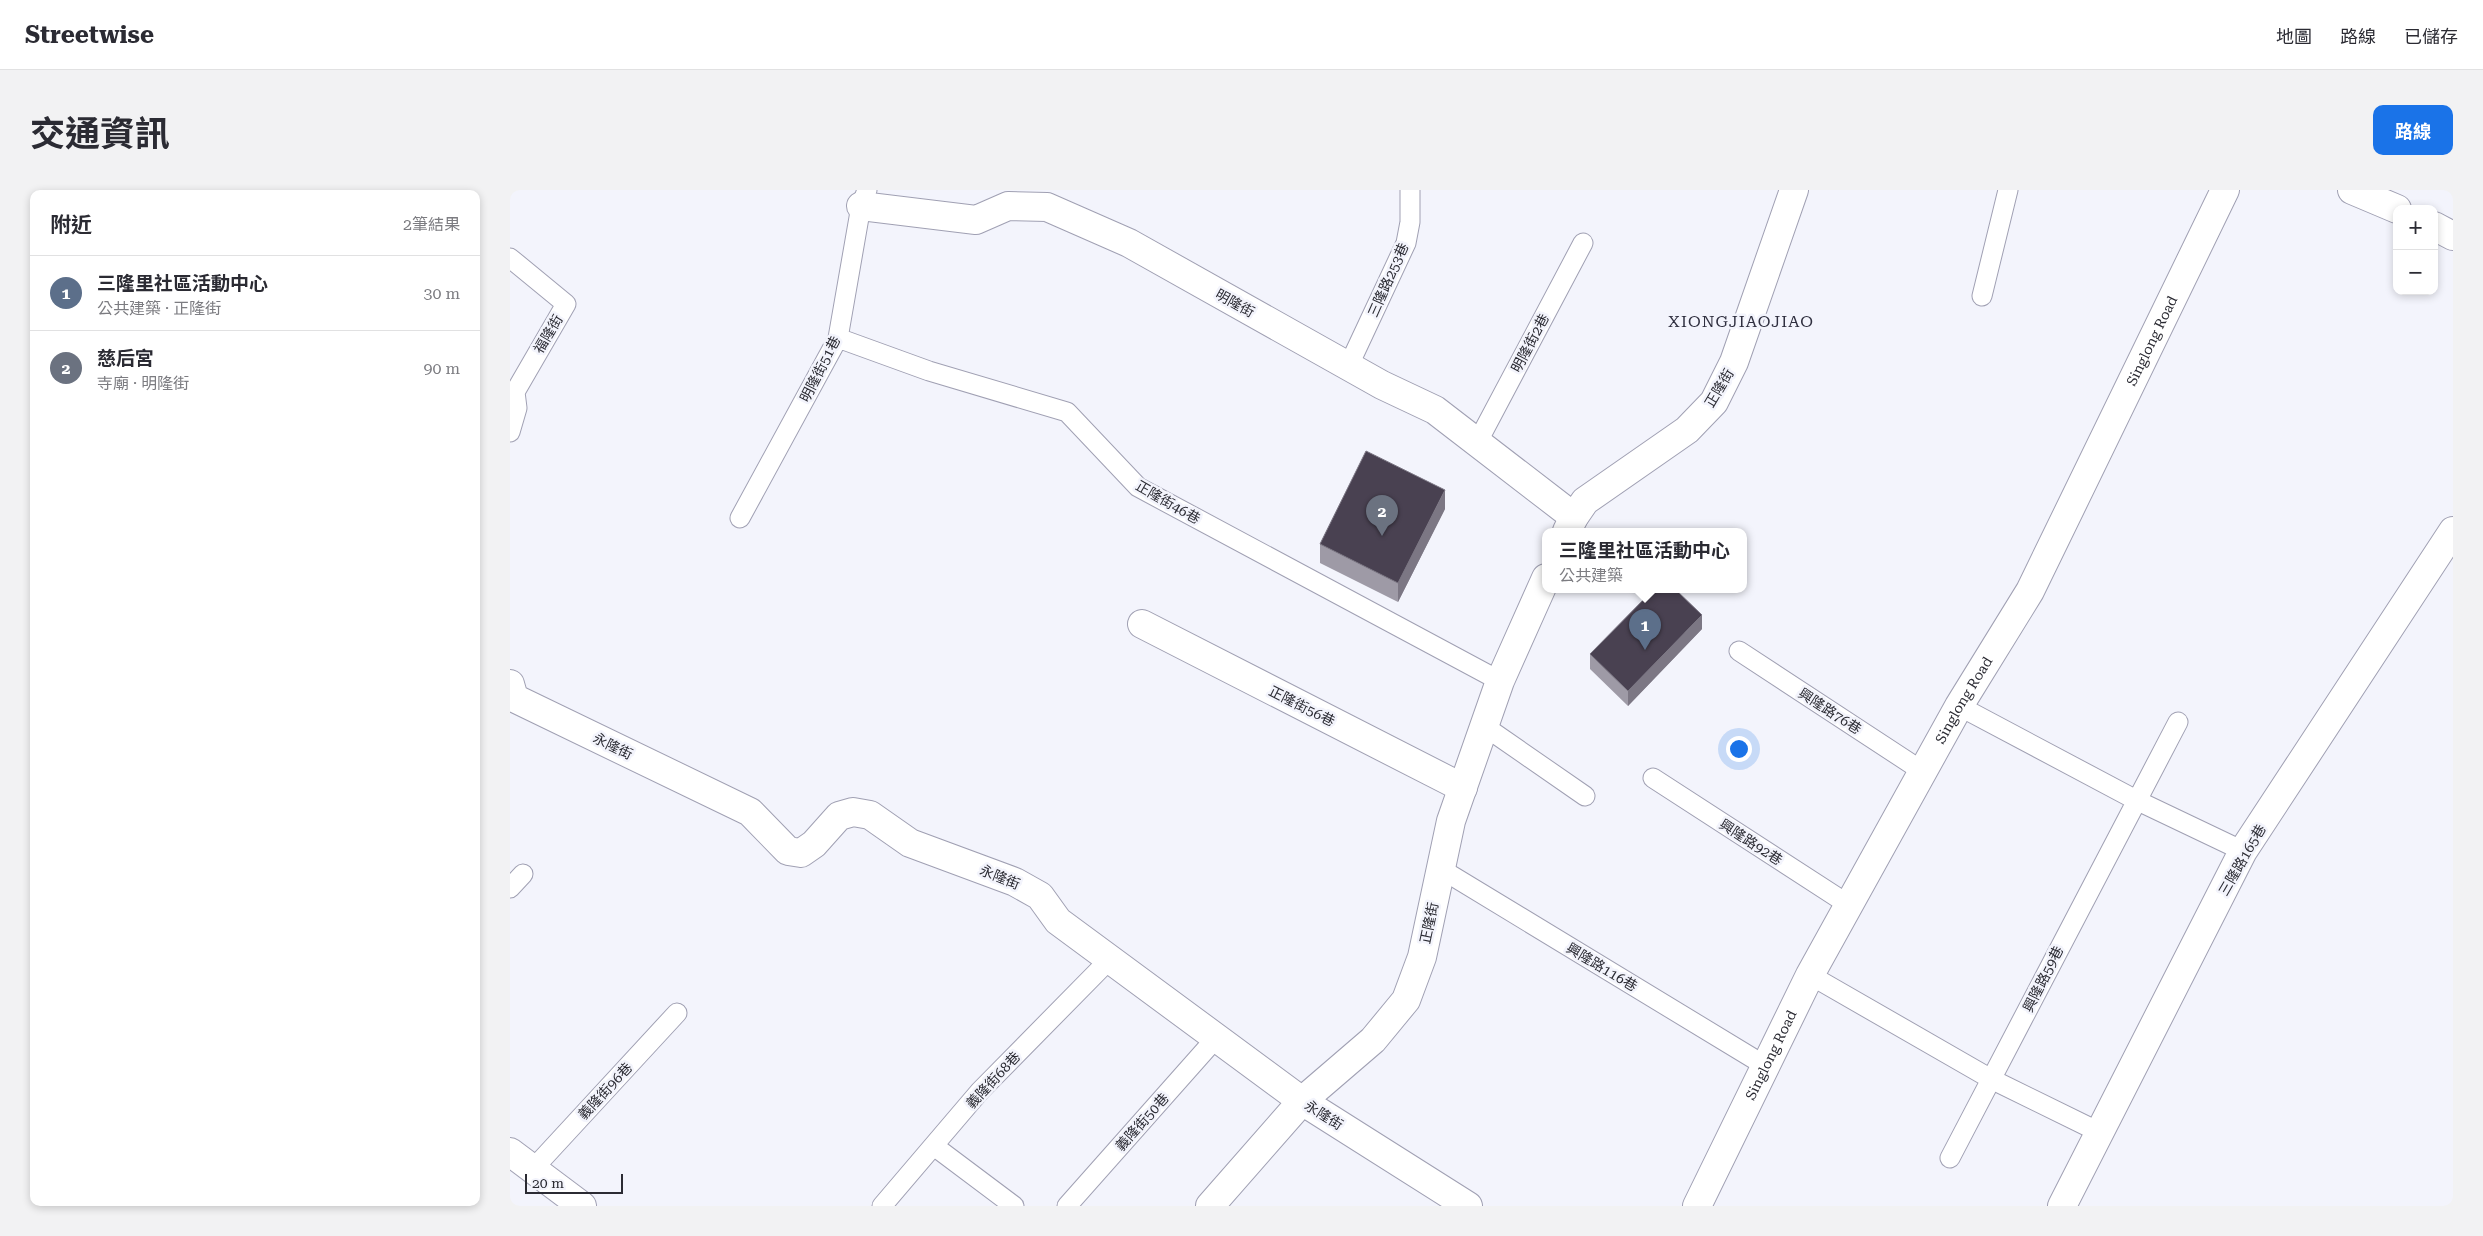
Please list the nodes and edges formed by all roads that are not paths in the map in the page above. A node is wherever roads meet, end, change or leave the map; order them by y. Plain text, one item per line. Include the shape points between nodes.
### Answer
1 (1410, 190) edge
2 (1794, 190) edge
3 (2008, 190) edge
4 (2225, 190) edge
5 (2352, 190) edge
6 (864, 198) edge
7 (2393, 207) edge
8 (2438, 228) edge
9 (2453, 236) edge
10 (1583, 243) dead end
11 (510, 258) edge
12 (1982, 296) dead end
13 (838, 338) junction
14 (1348, 367) junction
15 (512, 390) edge
16 (510, 432) edge
17 (1477, 443) junction
18 (740, 518) dead end
19 (1570, 524) edge
20 (2453, 532) edge
21 (1542, 587) edge
22 (1142, 624) dead end
23 (1739, 651) dead end
24 (1500, 681) junction
25 (511, 695) edge
26 (1958, 706) junction
27 (2178, 722) dead end
28 (1484, 726) junction
29 (1922, 771) junction
30 (1653, 778) dead end
31 (1463, 788) junction
32 (1585, 796) dead end
33 (2136, 800) junction
34 (2243, 852) junction
35 (1441, 869) junction
36 (523, 874) dead end
37 (510, 888) edge
38 (1849, 905) junction
39 (1110, 959) junction
40 (1810, 974) junction
41 (678, 1013) dead end
42 (1216, 1038) junction
43 (1764, 1066) junction
44 (1991, 1079) junction
45 (1302, 1101) junction
46 (2099, 1132) junction
47 (934, 1146) junction
48 (510, 1152) edge
49 (1950, 1158) dead end
50 (533, 1169) junction
51 (582, 1206) edge
52 (882, 1206) edge
53 (1014, 1206) edge
54 (1067, 1206) edge
55 (1210, 1206) edge
56 (1468, 1206) edge
57 (1697, 1206) edge
58 (2062, 1206) edge

1 - 14 lane, 三隆路253巷 via 1406,244
2 - 19 street, 正隆街 via 1734,362 1714,402 1687,430 1585,502
3 - 12 lane
4 - 26 street, Singlong Road via 2030,591
5 - 7 street
6 - 13 lane, 明隆街51巷
6 - 14 street, 明隆街 via 976,220 1008,206 1047,207 1129,243
8 - 9 street
10 - 17 lane, 明隆街2巷
11 - 15 lane, 福隆街 via 566,304
13 - 18 lane, 明隆街51巷
13 - 24 lane, 正隆街46巷 via 929,371 1067,412 1138,487
14 - 17 street, 明隆街 via 1435,410
15 - 16 lane, 福隆街 via 516,408
17 - 19 street, 明隆街
20 - 34 street, 三隆路165巷
21 - 24 street, 正隆街
22 - 31 street, 正隆街56巷
23 - 29 lane, 興隆路76巷
24 - 28 street, 正隆街
25 - 39 street, 永隆街 via 750,812 788,851 801,853 814,844 839,816 853,812 870,815 910,843 1015,882 1040,896 1058,921
26 - 29 street, Singlong Road
26 - 33 lane
27 - 33 lane, 興隆路59巷
28 - 31 street, 正隆街
28 - 32 lane
29 - 38 street, Singlong Road
30 - 38 lane, 興隆路92巷
31 - 35 street, 正隆街 via 1451,822
33 - 34 lane
33 - 44 lane, 興隆路59巷
34 - 46 street, 三隆路165巷
35 - 43 lane, 興隆路116巷
35 - 45 street, 正隆街 via 1422,957 1406,1000 1373,1040
36 - 37 lane
38 - 40 street, Singlong Road
39 - 42 street, 永隆街
39 - 47 lane, 義隆街68巷 via 980,1091
40 - 43 street, Singlong Road
40 - 44 lane
41 - 50 lane, 義隆街96巷
42 - 45 street, 永隆街
42 - 54 lane, 義隆街50巷
43 - 57 street, Singlong Road
44 - 46 lane
44 - 49 lane, 興隆路59巷
45 - 55 street, 正隆街
45 - 56 street, 永隆街
46 - 58 street, 三隆路165巷
47 - 52 lane, 義隆街68巷
47 - 53 lane
48 - 50 street
50 - 51 street

